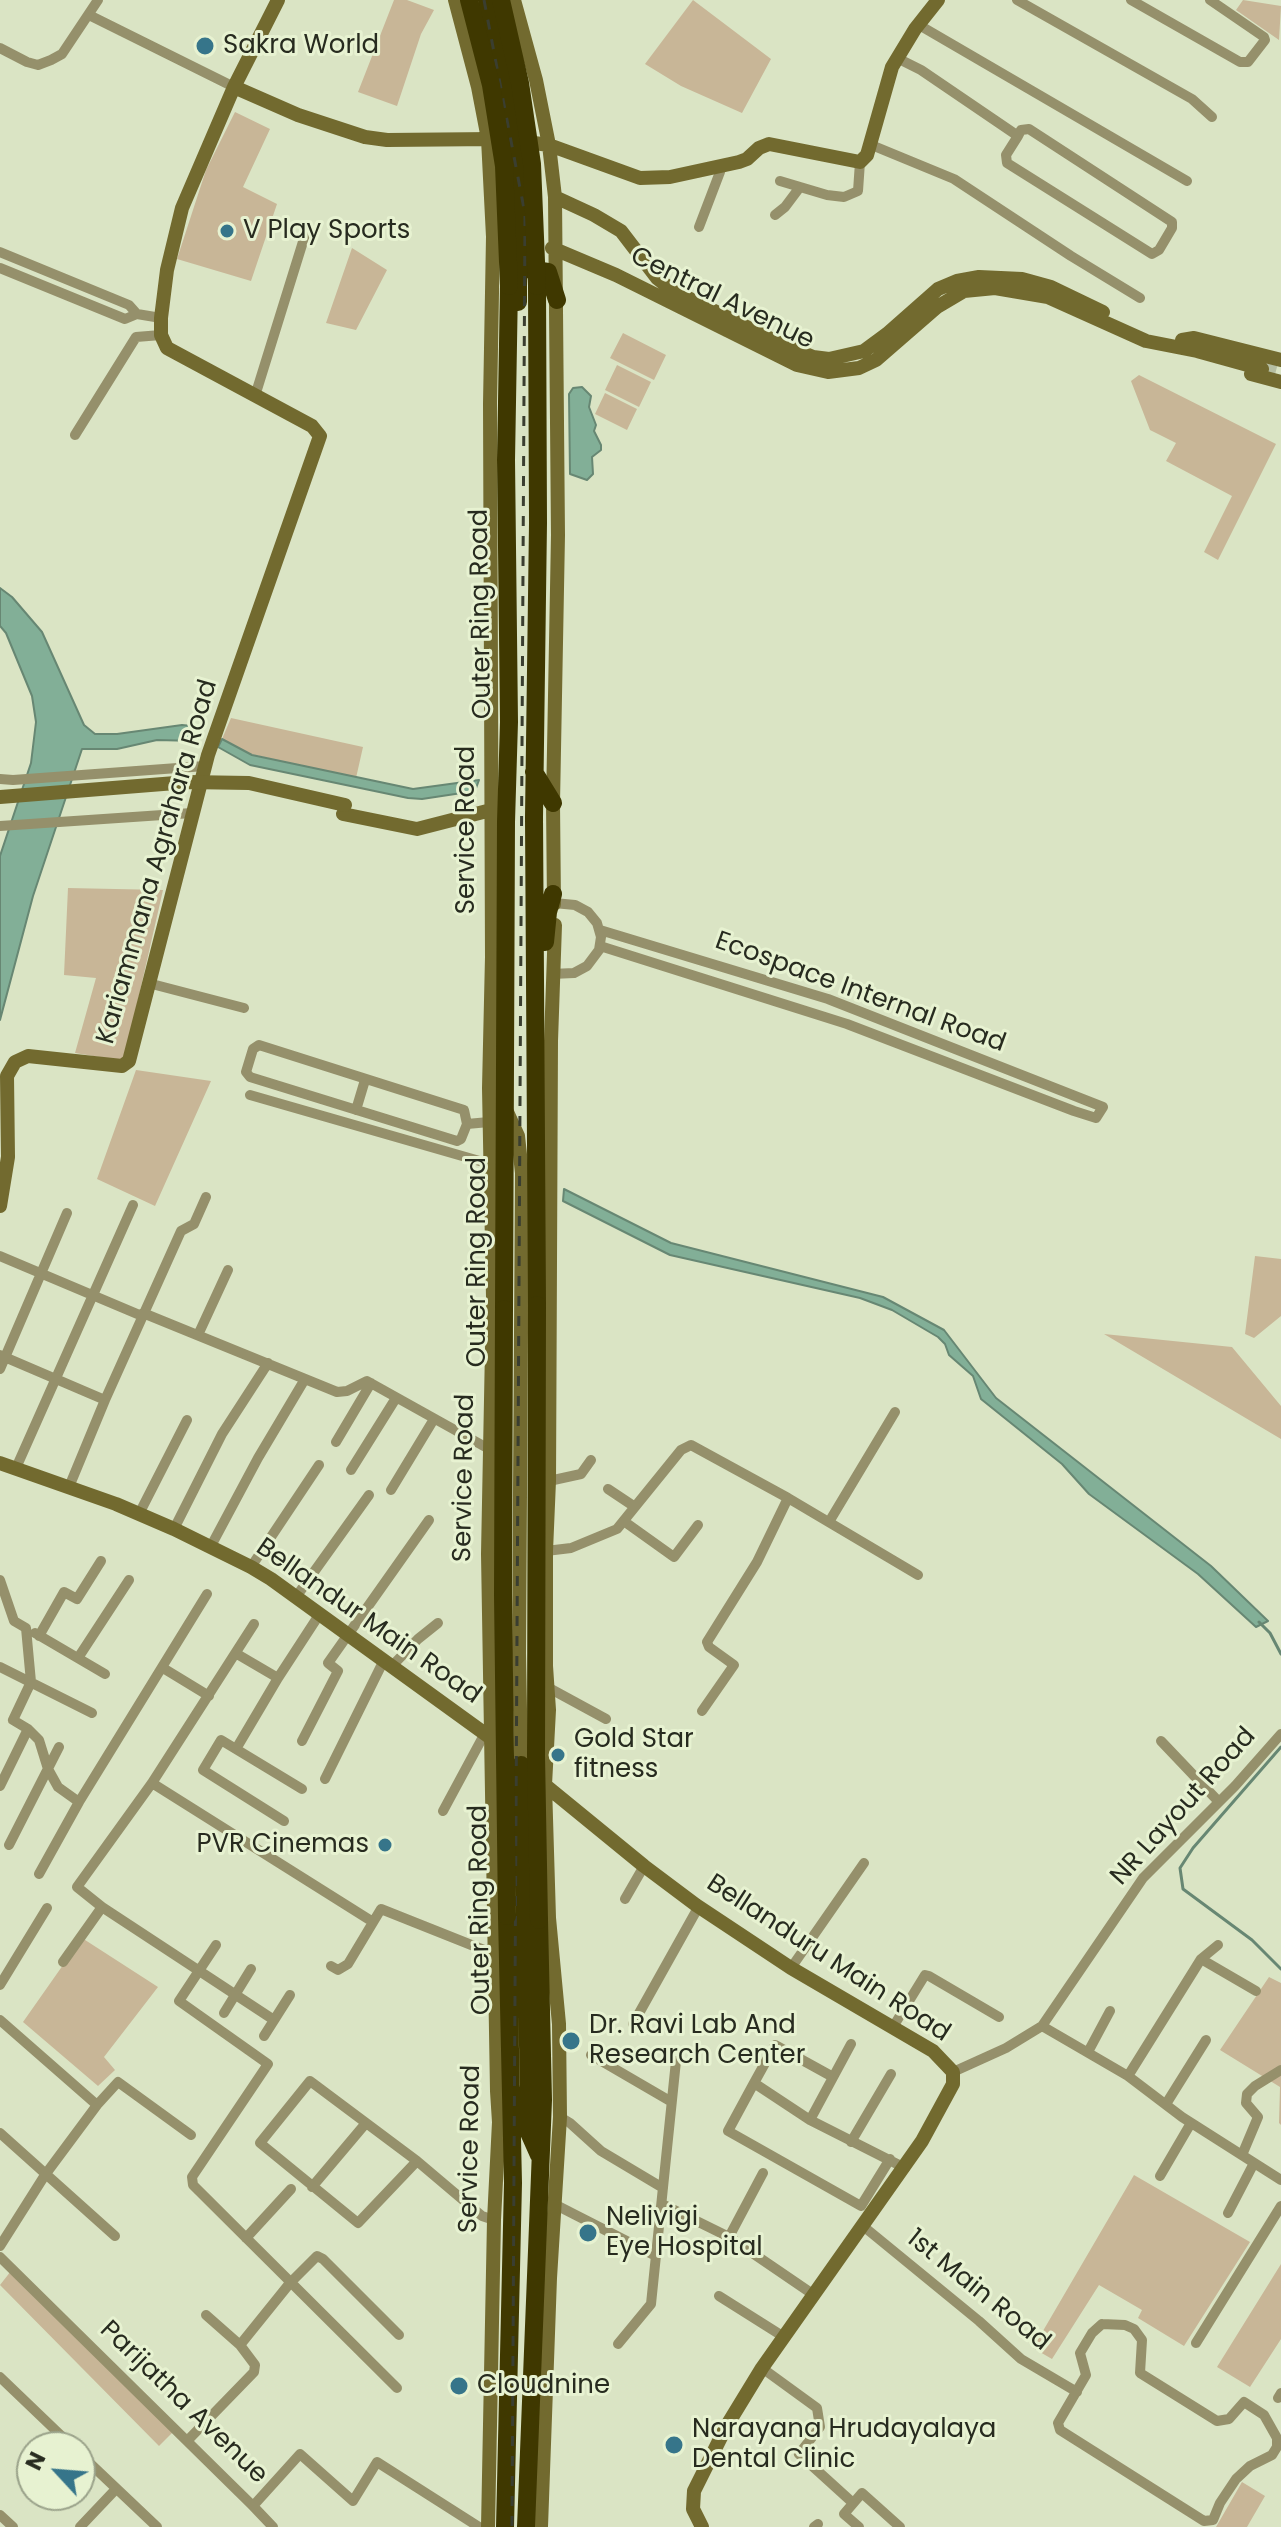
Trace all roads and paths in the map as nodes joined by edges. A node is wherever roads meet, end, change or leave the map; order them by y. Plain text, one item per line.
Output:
1 (98, 0) edge
2 (278, 0) edge
3 (455, 0) edge
4 (469, 0) edge
5 (487, 0) edge
6 (501, 0) edge
7 (514, 0) edge
8 (938, 0) edge
9 (1017, 0) edge
10 (1131, 0) edge
11 (1210, 0) edge
12 (89, 15) junction
13 (520, 24) junction
14 (919, 25) junction
15 (494, 32) junction
16 (466, 40) junction
17 (0, 48) edge
18 (897, 58) junction
19 (234, 87) junction
20 (1212, 117) dead end
21 (1018, 136) junction
22 (488, 139) junction
23 (515, 141) junction
24 (869, 144) junction
25 (549, 145) junction
26 (860, 162) junction
27 (720, 166) junction
28 (780, 181) dead end
29 (1187, 181) dead end
30 (800, 187) junction
31 (555, 197) junction
32 (775, 215) dead end
33 (699, 227) dead end
34 (306, 232) dead end
35 (493, 237) junction
36 (518, 237) junction
37 (557, 249) junction
38 (0, 252) edge
39 (519, 267) junction
40 (0, 268) edge
41 (502, 285) junction
42 (1140, 298) dead end
43 (557, 300) junction
44 (137, 314) junction
45 (161, 318) junction
46 (161, 335) junction
47 (1178, 343) junction
48 (1281, 360) edge
49 (1262, 366) tunnel mouth
50 (1281, 382) edge
51 (255, 396) junction
52 (75, 435) dead end
53 (509, 755) junction
54 (206, 760) junction
55 (534, 772) junction
56 (0, 779) edge
57 (0, 797) edge
58 (553, 803) junction
59 (0, 806) edge
60 (491, 806) junction
61 (344, 810) junction
62 (192, 813) junction
63 (0, 826) edge
64 (558, 900) junction
65 (498, 921) junction
66 (600, 930) junction
67 (600, 946) junction
68 (551, 974) junction
69 (148, 983) junction
70 (244, 1008) dead end
71 (853, 1008) junction
72 (847, 1024) junction
73 (543, 1042) junction
74 (960, 1049) junction
75 (954, 1065) junction
76 (4, 1075) edge
77 (365, 1080) junction
78 (1048, 1086) junction
79 (250, 1095) dead end
80 (4, 1097) edge
81 (1042, 1100) junction
82 (1080, 1100) junction
83 (505, 1108) junction
84 (356, 1110) junction
85 (1074, 1111) junction
86 (489, 1122) junction
87 (467, 1124) junction
88 (490, 1164) junction
89 (206, 1197) dead end
90 (133, 1205) dead end
91 (0, 1206) edge
92 (67, 1213) dead end
93 (0, 1256) edge
94 (228, 1270) dead end
95 (41, 1274) junction
96 (94, 1294) junction
97 (142, 1314) junction
98 (198, 1335) junction
99 (2, 1356) edge
100 (268, 1363) junction
101 (0, 1369) edge
102 (55, 1377) junction
103 (305, 1379) junction
104 (371, 1383) junction
105 (396, 1398) junction
106 (105, 1400) junction
107 (895, 1412) dead end
108 (434, 1419) junction
109 (187, 1420) dead end
110 (336, 1442) dead end
111 (489, 1449) junction
112 (591, 1460) dead end
113 (0, 1463) edge
114 (319, 1465) dead end
115 (16, 1468) junction
116 (351, 1470) dead end
117 (549, 1481) junction
118 (69, 1487) junction
119 (608, 1489) dead end
120 (391, 1490) dead end
121 (369, 1495) dead end
122 (788, 1498) junction
123 (635, 1507) junction
124 (139, 1514) junction
125 (429, 1520) dead end
126 (625, 1522) junction
127 (829, 1522) junction
128 (698, 1525) dead end
129 (174, 1529) junction
130 (211, 1546) junction
131 (546, 1551) junction
132 (101, 1561) dead end
133 (251, 1567) junction
134 (918, 1575) dead end
135 (0, 1580) edge
136 (129, 1580) dead end
137 (207, 1594) dead end
138 (296, 1597) junction
139 (2, 1599) edge
140 (319, 1615) junction
141 (438, 1623) dead end
142 (254, 1624) dead end
143 (26, 1628) junction
144 (347, 1634) junction
145 (39, 1636) junction
146 (237, 1654) junction
147 (489, 1654) junction
148 (78, 1658) junction
149 (387, 1664) junction
150 (0, 1667) edge
151 (163, 1668) junction
152 (105, 1674) dead end
153 (520, 1674) junction
154 (278, 1678) junction
155 (31, 1682) junction
156 (549, 1688) junction
157 (209, 1696) junction
158 (702, 1711) dead end
159 (92, 1713) dead end
160 (0, 1714) edge
161 (606, 1719) dead end
162 (13, 1720) junction
163 (28, 1729) junction
164 (1281, 1734) edge
165 (488, 1736) junction
166 (302, 1741) dead end
167 (1161, 1741) dead end
168 (59, 1747) dead end
169 (236, 1749) junction
170 (521, 1765) junction
171 (48, 1769) junction
172 (325, 1779) dead end
173 (152, 1783) junction
174 (545, 1785) junction
175 (0, 1786) edge
176 (302, 1789) dead end
177 (79, 1802) junction
178 (1219, 1802) junction
179 (443, 1811) dead end
180 (284, 1821) dead end
181 (9, 1845) dead end
182 (864, 1863) dead end
183 (644, 1866) junction
184 (39, 1874) dead end
185 (625, 1899) dead end
186 (699, 1906) junction
187 (102, 1907) junction
188 (47, 1908) dead end
189 (373, 1922) junction
190 (216, 1945) dead end
191 (1218, 1945) dead end
192 (494, 1954) junction
193 (1201, 1959) junction
194 (63, 1962) dead end
195 (331, 1966) dead end
196 (791, 1968) junction
197 (251, 1969) dead end
198 (197, 1971) junction
199 (0, 1985) edge
200 (1256, 1991) dead end
201 (235, 1995) junction
202 (290, 1995) dead end
203 (1110, 2011) dead end
204 (224, 2013) dead end
205 (999, 2017) dead end
206 (0, 2020) edge
207 (274, 2020) junction
208 (633, 2024) dead end
209 (1042, 2026) junction
210 (893, 2027) junction
211 (264, 2036) dead end
212 (1206, 2040) dead end
213 (851, 2044) dead end
214 (1088, 2052) junction
215 (591, 2055) dead end
216 (676, 2061) dead end
217 (1281, 2070) edge
218 (953, 2072) junction
219 (891, 2074) dead end
220 (1128, 2076) junction
221 (833, 2077) junction
222 (754, 2083) junction
223 (670, 2101) junction
224 (1166, 2104) junction
225 (97, 2105) junction
226 (560, 2117) junction
227 (810, 2120) junction
228 (366, 2123) junction
229 (1191, 2123) junction
230 (506, 2132) junction
231 (0, 2133) edge
232 (191, 2135) dead end
233 (851, 2142) junction
234 (1242, 2155) junction
235 (890, 2159) junction
236 (541, 2160) junction
237 (417, 2161) junction
238 (1254, 2163) junction
239 (905, 2168) junction
240 (763, 2173) dead end
241 (45, 2175) junction
242 (1160, 2176) dead end
243 (1281, 2180) edge
244 (312, 2187) junction
245 (663, 2188) junction
246 (291, 2189) dead end
247 (662, 2204) junction
248 (556, 2205) junction
249 (1281, 2206) edge
250 (1228, 2213) dead end
251 (494, 2220) junction
252 (863, 2226) junction
253 (115, 2236) dead end
254 (729, 2237) junction
255 (246, 2238) junction
256 (0, 2246) edge
257 (544, 2252) junction
258 (656, 2256) junction
259 (0, 2257) edge
260 (290, 2283) junction
261 (814, 2295) junction
262 (719, 2296) dead end
263 (206, 2315) dead end
264 (399, 2335) dead end
265 (784, 2337) junction
266 (1196, 2343) dead end
267 (618, 2344) dead end
268 (240, 2345) junction
269 (762, 2368) junction
270 (0, 2377) edge
271 (397, 2388) dead end
272 (1073, 2389) junction
273 (56, 2431) edge
274 (188, 2440) junction
275 (96, 2470) edge
276 (116, 2489) junction
277 (853, 2503) junction
278 (253, 2506) junction
279 (0, 2515) edge
280 (13, 2527) edge
281 (80, 2527) edge
282 (157, 2527) edge
283 (273, 2527) edge
284 (479, 2527) edge
285 (488, 2527) edge
286 (505, 2527) edge
287 (526, 2527) edge
288 (541, 2527) edge
289 (702, 2527) edge
290 (859, 2527) edge
291 (900, 2527) edge

1 - 12 street
2 - 19 street
3 - 16 street, Service Road
4 - 41 highway, Outer Ring Road, bridge
5 - 15 highway
6 - 55 highway, Outer Ring Road, bridge
7 - 13 street
8 - 14 street
9 - 20 street
10 - 11 street
12 - 17 street
12 - 19 street
13 - 15 street
13 - 25 street
14 - 18 street
14 - 29 street
15 - 16 street
15 - 23 highway
16 - 22 street, Service Road
18 - 21 street
18 - 24 street
19 - 22 street
19 - 45 street
21 - 21 street
22 - 23 street
22 - 35 street, Service Road
23 - 25 street
23 - 36 highway
24 - 26 street
24 - 42 street
25 - 27 street
25 - 31 street
26 - 27 street
26 - 30 street
27 - 33 street
28 - 30 street
30 - 32 street
31 - 37 street
31 - 47 street, Central Avenue
34 - 51 street
35 - 36 street, Central Avenue
35 - 41 street, Service Road
36 - 37 street, Central Avenue
36 - 39 highway
37 - 43 street
37 - 47 street, Central Avenue
38 - 44 street
39 - 43 highway
39 - 53 highway
40 - 44 street
41 - 53 highway, Outer Ring Road
41 - 60 street, Service Road
43 - 58 street
44 - 45 street
45 - 46 street
46 - 51 street, Kariammana Agrahara Road
46 - 52 street
47 - 48 street
47 - 49 street, Central Avenue
47 - 50 street
51 - 54 street, Kariammana Agrahara Road
53 - 65 highway, Outer Ring Road
54 - 56 street
54 - 62 street, Kariammana Agrahara Road
55 - 58 highway
55 - 68 highway, Outer Ring Road
57 - 61 street, bridge
58 - 64 street
59 - 61 street
60 - 61 street
60 - 65 street, Service Road
62 - 63 street
62 - 69 street, Kariammana Agrahara Road
64 - 66 street, Ecospace Internal Road
64 - 68 highway
65 - 83 highway, Outer Ring Road
65 - 86 street, Service Road
66 - 67 street
66 - 71 street, Ecospace Internal Road
67 - 68 street
67 - 72 street, Ecospace Internal Road
68 - 73 highway, Outer Ring Road
69 - 70 street
69 - 76 street, Kariammana Agrahara Road
71 - 72 street
71 - 74 street, Ecospace Internal Road
72 - 75 street, Ecospace Internal Road
73 - 117 street
73 - 236 highway, Outer Ring Road, bridge
74 - 75 street
74 - 78 street, Ecospace Internal Road
75 - 81 street, Ecospace Internal Road
76 - 80 street
77 - 84 street
77 - 84 street
77 - 87 street
78 - 81 street
78 - 82 street, Ecospace Internal Road
79 - 88 street
80 - 91 street
81 - 85 street, Ecospace Internal Road
82 - 85 street
82 - 85 street, Ecospace Internal Road
83 - 153 street
83 - 230 highway, Outer Ring Road, bridge
84 - 87 street
86 - 87 street
86 - 88 street, Service Road
88 - 111 street, Service Road
89 - 97 street
90 - 96 street
92 - 95 street
93 - 95 street
94 - 98 street
95 - 96 street
95 - 99 street
96 - 97 street
96 - 102 street
97 - 98 street
97 - 106 street
98 - 100 street
99 - 101 street
99 - 102 street
100 - 103 street
100 - 129 street
102 - 106 street
102 - 115 street
103 - 104 street
103 - 130 street
104 - 105 street
104 - 110 street
105 - 108 street
105 - 116 street
106 - 118 street
107 - 127 street
108 - 111 street
108 - 120 street
109 - 124 street
111 - 147 street, Service Road
112 - 117 street
113 - 115 street, Bellandur Main Road
114 - 133 street
115 - 118 street, Bellandur Main Road
117 - 131 street
118 - 124 street, Bellandur Main Road
119 - 123 street
121 - 138 street
122 - 123 street
122 - 127 street
122 - 158 street
123 - 126 street
124 - 129 street, Bellandur Main Road
125 - 144 street
126 - 128 street
126 - 131 street
127 - 134 street
129 - 130 street, Bellandur Main Road
130 - 133 street, Bellandur Main Road
131 - 156 street
132 - 145 street
133 - 138 street, Bellandur Main Road
135 - 139 street
136 - 148 street
137 - 151 street
138 - 140 street, Bellandur Main Road
139 - 143 street
140 - 144 street, Bellandur Main Road
140 - 154 street
141 - 149 street
142 - 146 street
143 - 145 street
143 - 155 street
144 - 149 street, Bellandur Main Road
144 - 166 street
145 - 148 street
146 - 154 street
146 - 157 street
147 - 153 street
147 - 165 street, Service Road
148 - 152 street
149 - 165 street, Bellandur Main Road
149 - 172 street
150 - 155 street
151 - 157 street
151 - 177 street
153 - 156 street
153 - 170 street
154 - 169 street
155 - 159 street
155 - 162 street
156 - 161 street
156 - 174 street
157 - 173 street
160 - 162 street
162 - 163 street
163 - 171 street
163 - 175 street
164 - 178 street, NR Layout Road
165 - 170 street, Bellandur Main Road
165 - 179 street
165 - 192 street, Service Road
167 - 178 street
168 - 171 street
169 - 176 street
169 - 180 street
170 - 174 street, Bellanduru Main Road
170 - 236 highway
171 - 177 street
171 - 181 street
173 - 187 street
173 - 189 street
174 - 183 street, Bellanduru Main Road
174 - 226 street
177 - 184 street
178 - 209 street, NR Layout Road
182 - 196 street
183 - 185 street
183 - 186 street, Bellanduru Main Road
186 - 196 street, Bellanduru Main Road
186 - 208 street
187 - 194 street
187 - 198 street
188 - 199 street
189 - 192 street
189 - 195 street
190 - 198 street
191 - 193 street
192 - 230 street, Service Road
193 - 200 street
193 - 220 street
196 - 210 street, Bellanduru Main Road
197 - 201 street
198 - 201 street
198 - 255 street
201 - 204 street
201 - 207 street
202 - 207 street
203 - 214 street
205 - 210 street
206 - 225 street
207 - 211 street
209 - 214 street
209 - 218 street, NR Layout Road
210 - 218 street, Bellanduru Main Road
212 - 224 street
213 - 221 street
214 - 220 street
215 - 223 street
216 - 223 street
217 - 234 street
218 - 239 street, Bellanduru Main Road
219 - 233 street
220 - 224 street
221 - 222 street
221 - 227 street
222 - 227 street
222 - 235 street
223 - 245 street
224 - 229 street
225 - 232 street
225 - 241 street
226 - 245 street
226 - 248 street
227 - 233 street
228 - 237 street
228 - 244 street
228 - 244 street
229 - 234 street
229 - 242 street
230 - 251 street, Service Road
230 - 286 highway, Outer Ring Road
231 - 241 street
233 - 235 street
234 - 238 street
235 - 239 street
236 - 257 highway, Outer Ring Road
237 - 244 street
237 - 251 street
238 - 243 street
238 - 250 street
239 - 252 street, Bellanduru Main Road
240 - 254 street
241 - 253 street
241 - 256 street
245 - 247 street
246 - 255 street
247 - 254 street
247 - 258 street
248 - 257 street
248 - 258 street
249 - 266 street
251 - 285 street, Service Road
252 - 261 street, Bellanduru Main Road
252 - 272 street, 1st Main Road
254 - 261 street
255 - 260 street
257 - 287 highway, Outer Ring Road
257 - 288 street
258 - 267 street
259 - 274 street, Parijatha Avenue
260 - 264 street
260 - 268 street
260 - 271 street
261 - 265 street, Bellanduru Main Road
262 - 265 street
263 - 268 street
265 - 269 street, Bellanduru Main Road
268 - 274 street
269 - 277 street
269 - 289 street, Bellanduru Main Road
270 - 273 street
272 - 272 street
274 - 278 street, Parijatha Avenue
275 - 276 street
276 - 281 street
276 - 282 street
277 - 290 street
277 - 291 street
278 - 283 street
278 - 284 street, Parijatha Avenue
279 - 280 street

